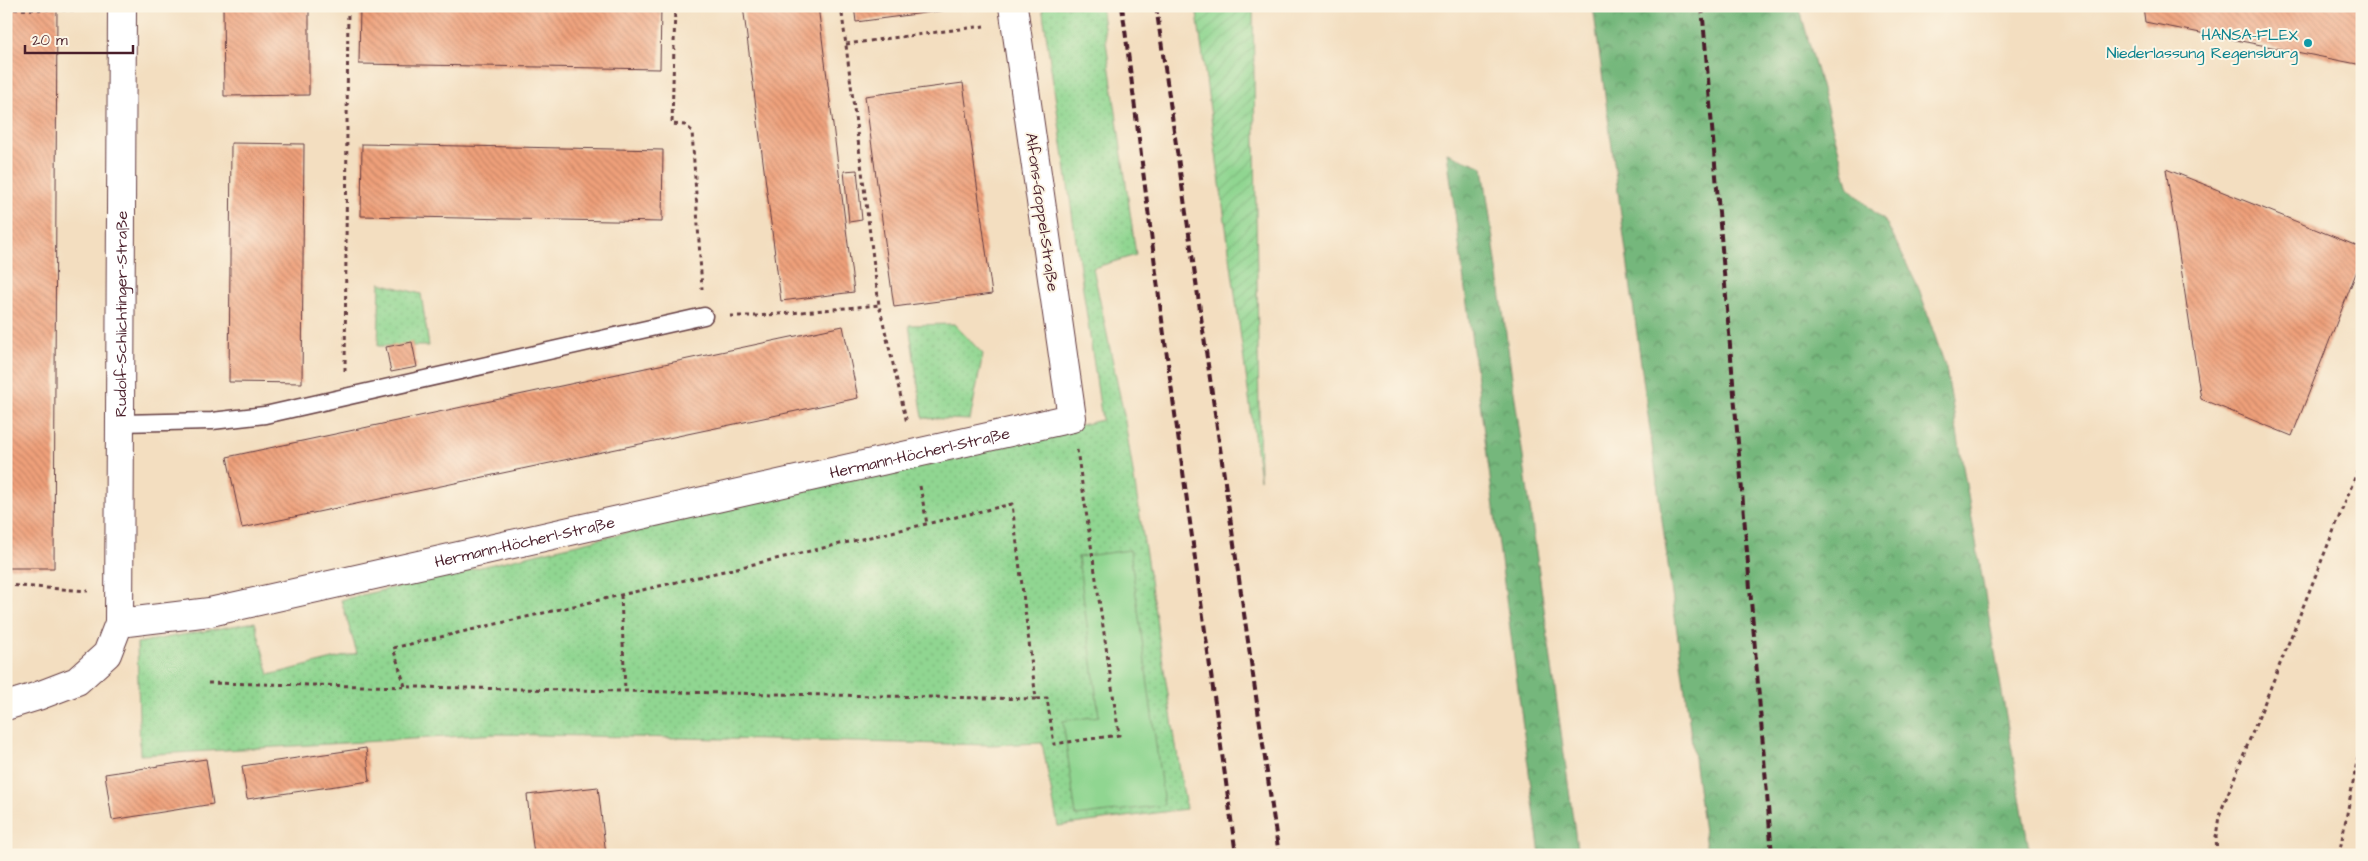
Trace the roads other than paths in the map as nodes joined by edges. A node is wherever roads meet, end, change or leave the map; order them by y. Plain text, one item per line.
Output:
1 (122, 6) edge
2 (1014, 14) edge
3 (704, 316) road end
4 (1072, 418) joint
5 (120, 423) junction
6 (119, 623) junction
7 (6, 706) edge

1 - 5 street, Rudolf-Schlichtinger-Straße
2 - 4 street, Alfons-Goppel-Straße
3 - 5 lane
4 - 6 street, Hermann-Höcherl-Straße
5 - 6 street, Rudolf-Schlichtinger-Straße
6 - 7 street

